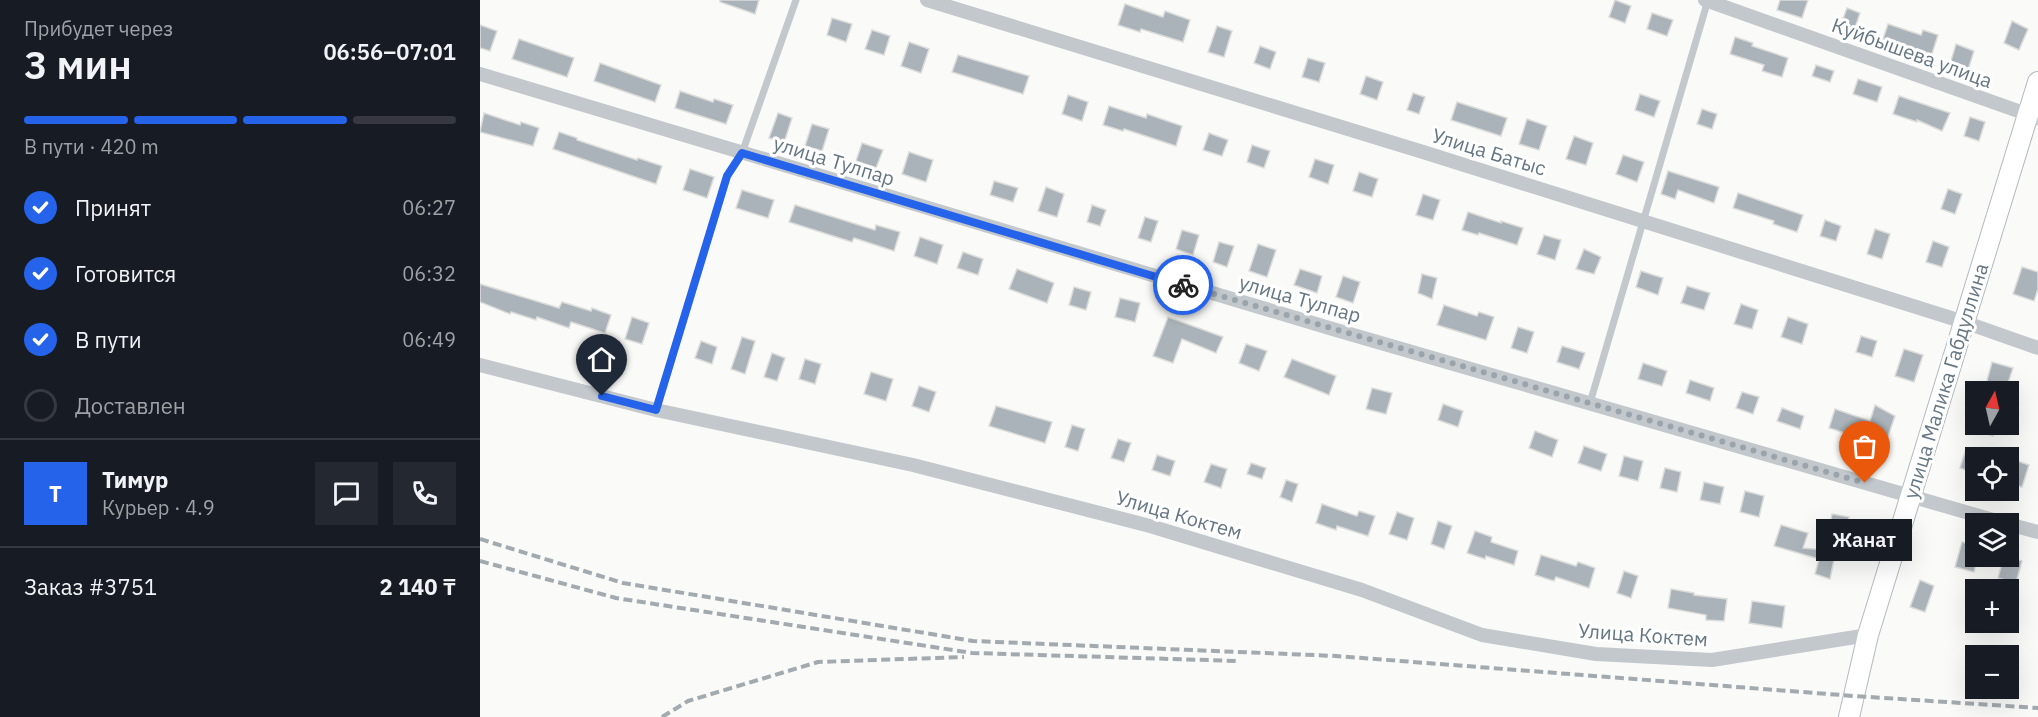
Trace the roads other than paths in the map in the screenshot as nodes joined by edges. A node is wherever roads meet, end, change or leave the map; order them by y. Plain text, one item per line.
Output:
1 (796, 0) edge
2 (927, 0) edge
3 (1707, 0) edge
4 (480, 74) edge
5 (2038, 82) edge
6 (2033, 116) edge
7 (742, 153) junction
8 (1645, 222) junction
9 (1964, 322) junction
10 (2038, 348) edge
11 (480, 365) edge
12 (1590, 403) junction
13 (656, 410) junction
14 (1911, 496) junction
15 (1970, 513) edge
16 (2019, 527) edge
17 (2038, 532) edge
18 (1868, 635) junction
19 (1849, 717) edge

1 - 7 lane
2 - 8 street, Улица Батыс
3 - 6 street, Куйбышева улица
3 - 8 lane
4 - 7 street, улица Тулпар
5 - 6 main road, улица Малика Габдуллина
6 - 9 main road, улица Малика Габдуллина
7 - 12 street, улица Тулпар
7 - 13 lane
8 - 9 street, Улица Батыс
8 - 12 lane
9 - 10 street, Улица Батыс
9 - 14 main road, улица Малика Габдуллина
11 - 13 street, Улица Коктем
12 - 14 street, улица Тулпар
13 - 18 street, Улица Коктем
14 - 15 street, улица Тулпар
14 - 18 main road, улица Малика Габдуллина
16 - 17 street, улица Тулпар
18 - 19 main road, улица Малика Габдуллина

